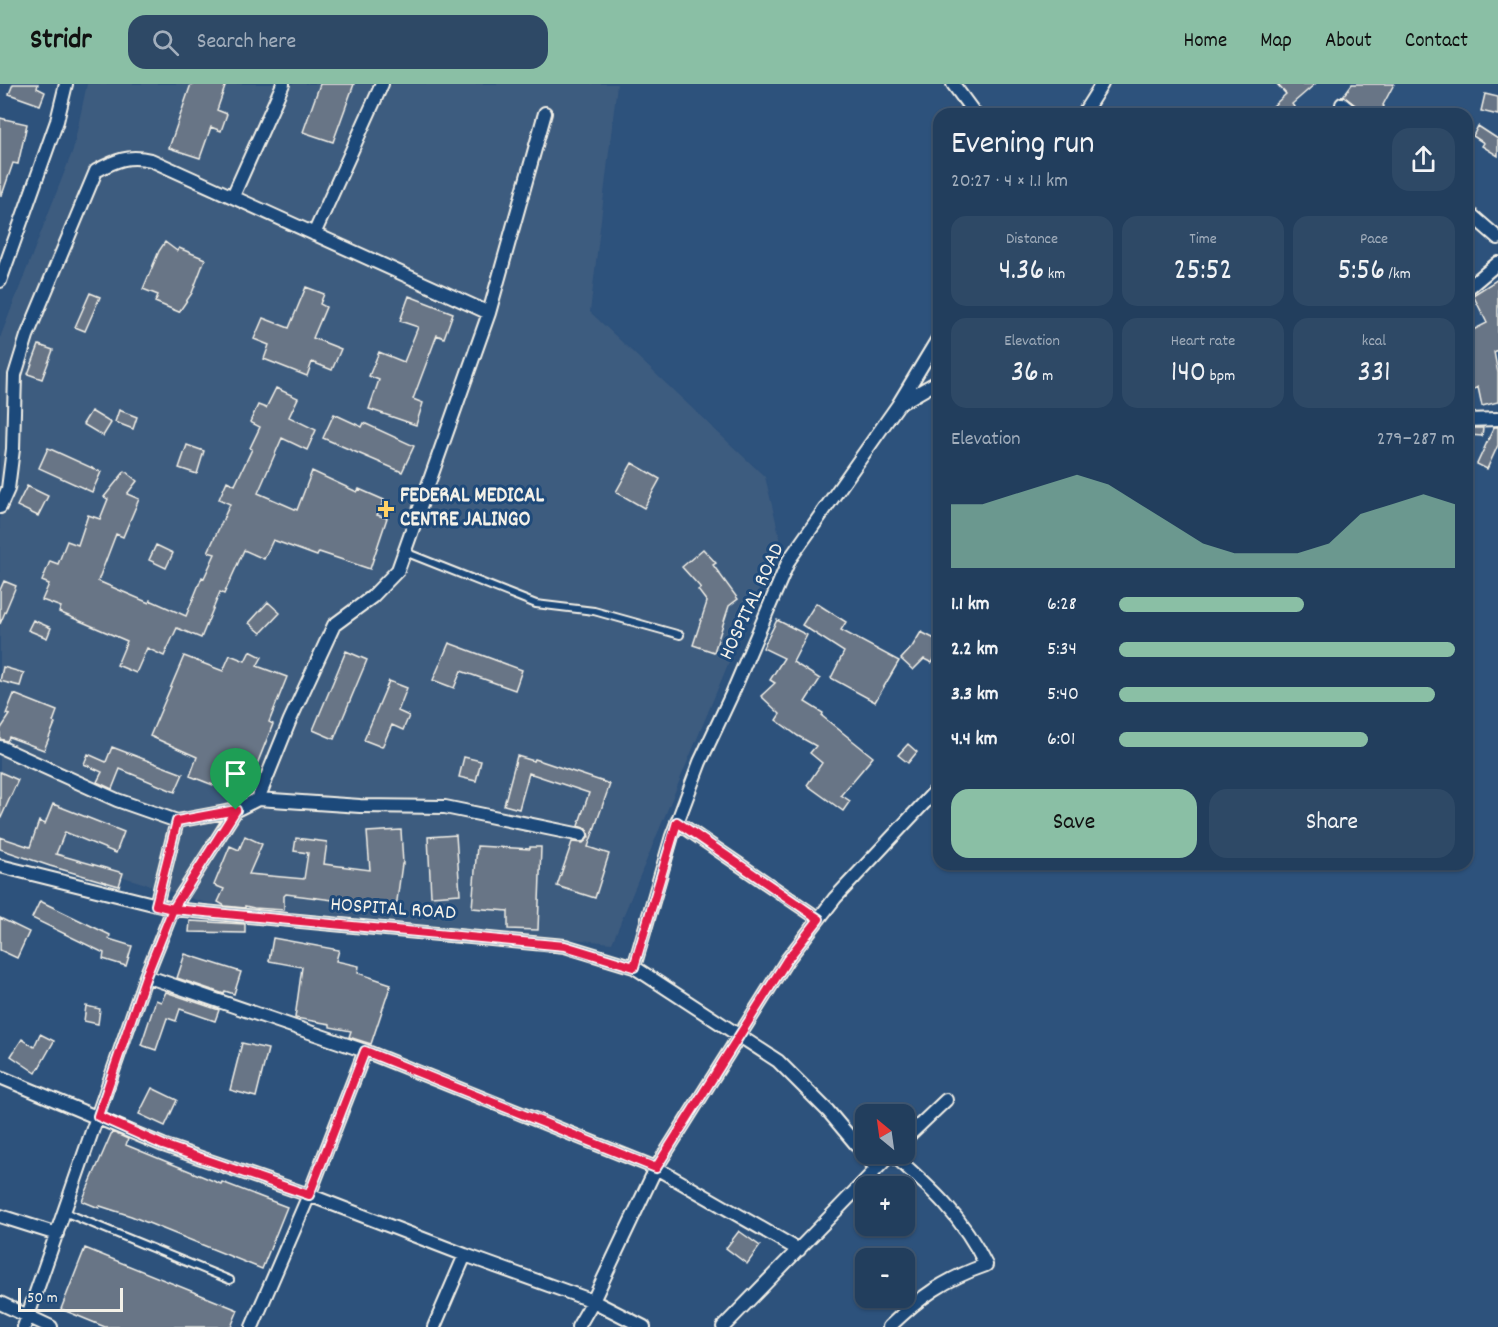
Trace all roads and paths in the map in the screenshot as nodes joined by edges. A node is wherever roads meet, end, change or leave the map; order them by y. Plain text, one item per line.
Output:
1 (66, 84) edge
2 (283, 84) edge
3 (382, 84) edge
4 (953, 84) edge
5 (1101, 85) edge
6 (1342, 104) dead end
7 (971, 108) edge
8 (1087, 108) edge
9 (1347, 108) edge
10 (545, 114) dead end
11 (233, 196) junction
12 (1473, 217) edge
13 (314, 234) junction
14 (1498, 238) edge
15 (1498, 263) edge
16 (0, 281) edge
17 (1473, 283) edge
18 (489, 313) junction
19 (933, 347) edge
20 (933, 385) edge
21 (898, 405) junction
22 (1498, 419) edge
23 (1473, 420) edge
24 (0, 507) edge
25 (404, 552) junction
26 (680, 635) dead end
27 (0, 747) edge
28 (933, 793) edge
29 (258, 799) junction
30 (236, 810) junction
31 (177, 821) junction
32 (677, 822) junction
33 (581, 835) dead end
34 (0, 866) edge
35 (156, 905) junction
36 (173, 909) junction
37 (819, 919) junction
38 (634, 967) junction
39 (146, 976) junction
40 (738, 1035) junction
41 (365, 1051) junction
42 (0, 1077) edge
43 (946, 1100) dead end
44 (98, 1116) junction
45 (915, 1130) edge
46 (880, 1164) edge
47 (902, 1164) edge
48 (656, 1168) junction
49 (876, 1168) junction
50 (309, 1195) junction
51 (64, 1212) junction
52 (0, 1216) edge
53 (57, 1234) junction
54 (799, 1250) junction
55 (465, 1255) junction
56 (230, 1281) dead end
57 (592, 1301) junction
58 (0, 1303) edge
59 (26, 1321) edge
60 (51, 1327) edge
61 (252, 1327) edge
62 (434, 1327) edge
63 (578, 1327) edge
64 (644, 1327) edge
65 (723, 1327) edge
66 (889, 1327) edge

1 - 16 street
2 - 11 street
3 - 13 street
4 - 7 street
5 - 8 street
6 - 9 street
10 - 18 street
11 - 13 street
11 - 24 street
12 - 14 street
13 - 18 street
15 - 17 street
18 - 25 street
19 - 21 street, HOSPITAL ROAD
20 - 21 street
21 - 32 street, HOSPITAL ROAD
22 - 23 street
25 - 26 lane
25 - 29 street
27 - 31 street
28 - 37 street
29 - 30 street
29 - 33 street
30 - 31 street
30 - 36 street
31 - 35 street
32 - 37 street
32 - 38 street, HOSPITAL ROAD
34 - 35 street, HOSPITAL ROAD
35 - 36 street, HOSPITAL ROAD
36 - 38 street, HOSPITAL ROAD
36 - 39 street
37 - 40 street
38 - 40 street
39 - 41 street
39 - 44 street
40 - 48 street
40 - 49 street
41 - 48 street
41 - 50 street
42 - 44 street
43 - 45 street
44 - 50 street
44 - 51 street
46 - 49 street
47 - 66 street
48 - 54 street
48 - 57 street
49 - 54 street
50 - 55 street
50 - 61 street
51 - 53 street
51 - 56 lane
52 - 53 street
53 - 59 street
54 - 65 street
55 - 57 street
55 - 62 street
57 - 63 street
57 - 64 street
58 - 59 street
59 - 60 street

